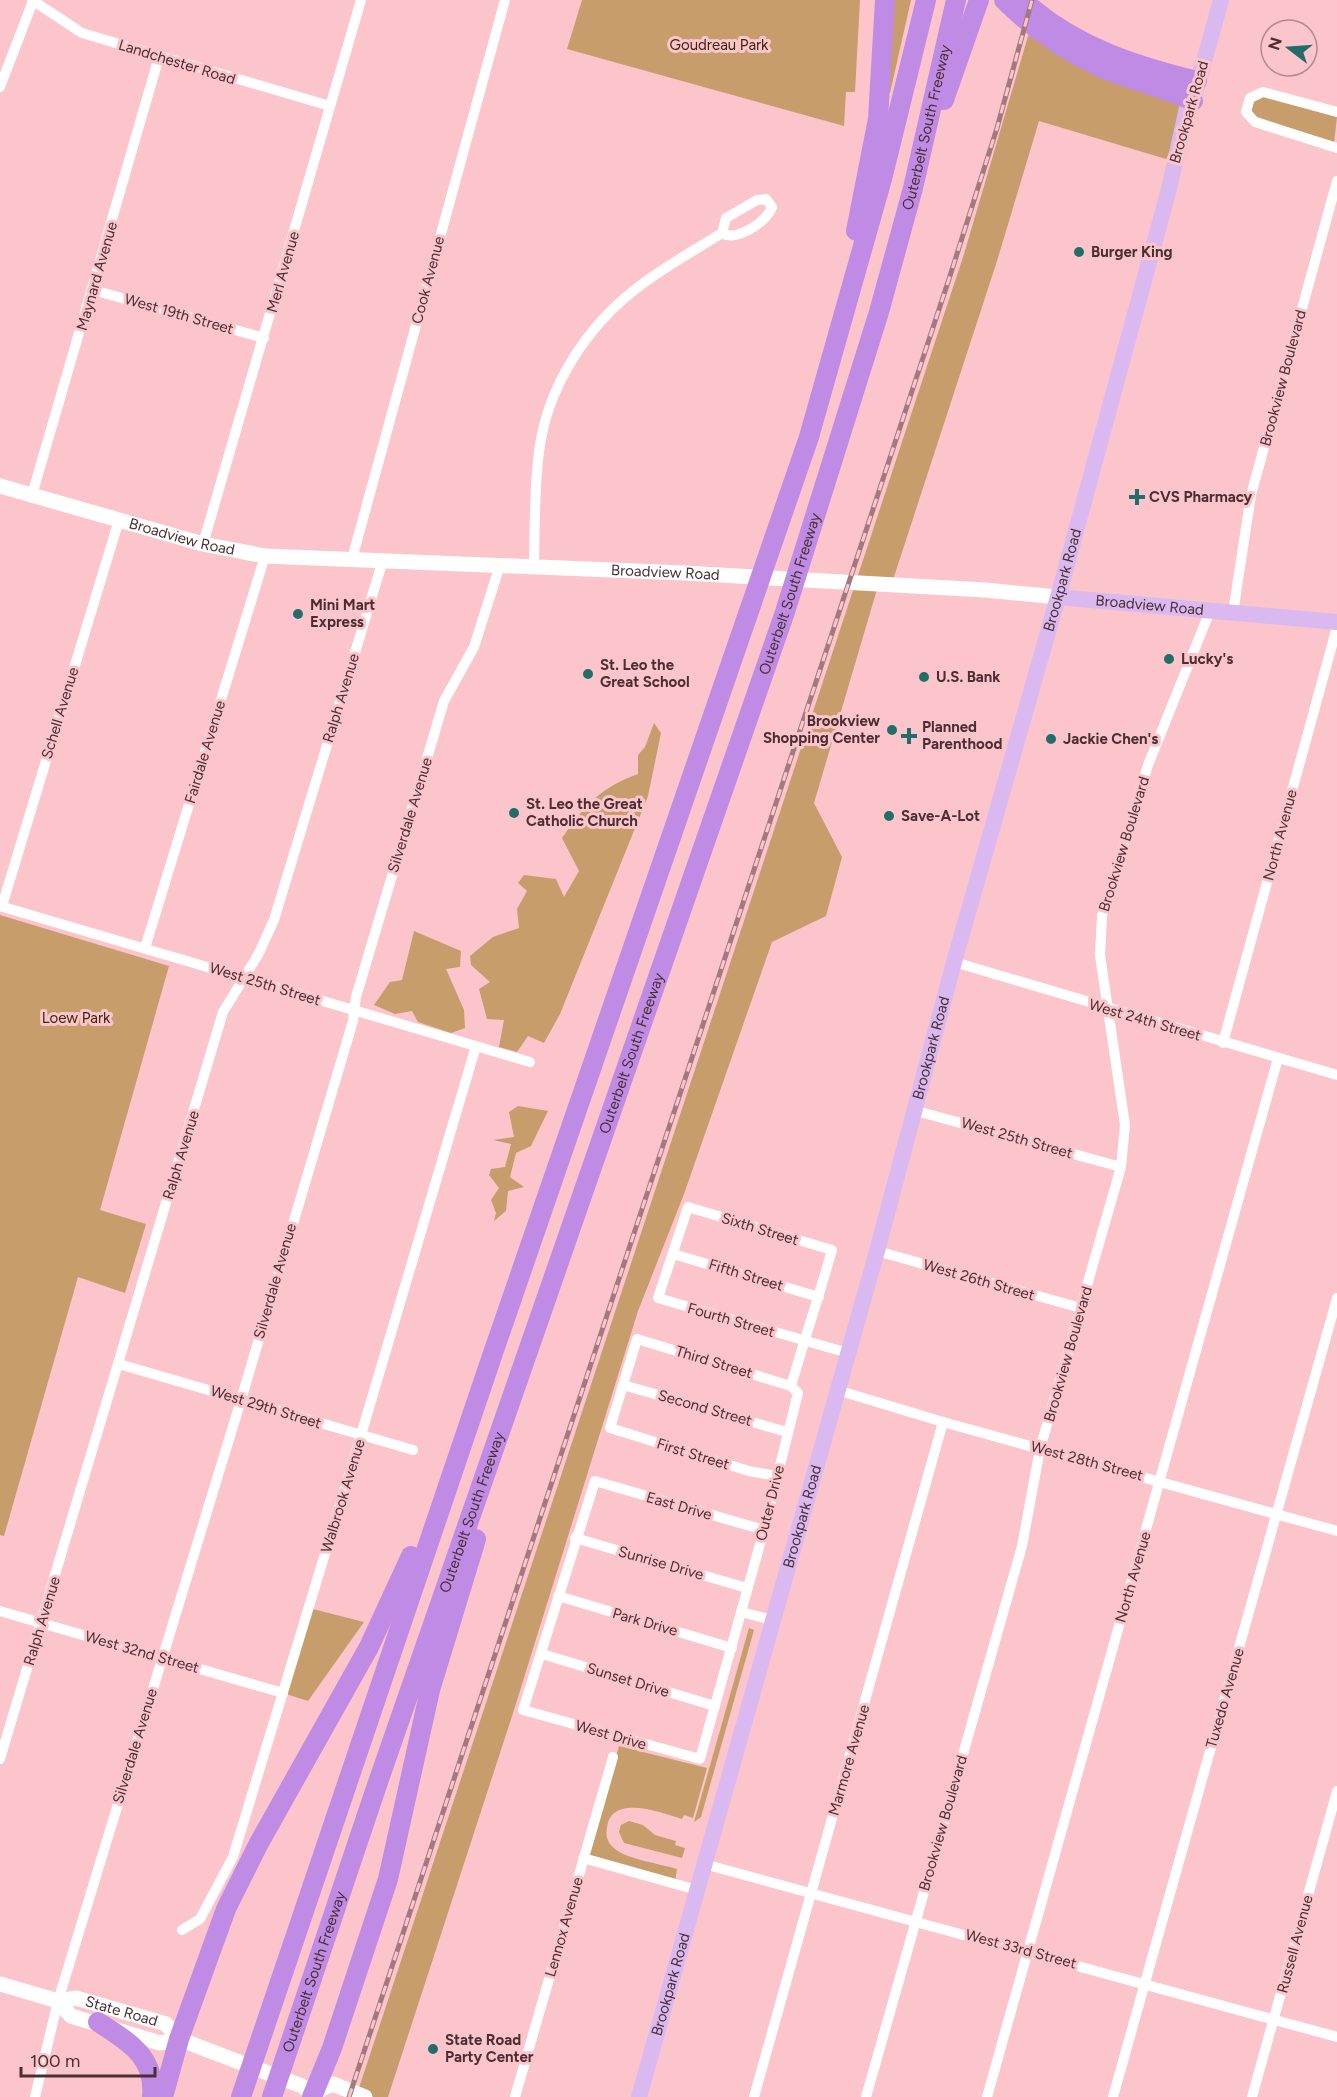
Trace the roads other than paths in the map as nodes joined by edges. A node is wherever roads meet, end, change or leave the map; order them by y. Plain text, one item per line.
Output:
1 (361, 0) edge
2 (505, 0) edge
3 (885, 0) edge
4 (926, 0) edge
5 (956, 0) edge
6 (979, 0) edge
7 (1004, 0) edge
8 (1022, 0) edge
9 (1221, 0) edge
10 (32, 1) edge
11 (1059, 36) junction
12 (159, 57) junction
13 (1197, 81) junction
14 (0, 87) edge
15 (1192, 102) junction
16 (330, 106) junction
17 (1337, 112) edge
18 (1337, 148) edge
19 (1337, 181) edge
20 (913, 188) junction
21 (722, 233) junction
22 (93, 290) junction
23 (264, 338) junction
24 (827, 377) junction
25 (0, 486) edge
26 (32, 495) junction
27 (119, 520) junction
28 (202, 544) junction
29 (265, 556) junction
30 (352, 559) junction
31 (383, 560) junction
32 (500, 565) junction
33 (534, 566) junction
34 (1058, 597) junction
35 (1210, 611) junction
36 (1233, 613) junction
37 (1337, 622) edge
38 (1337, 627) edge
39 (1, 906) edge
40 (145, 948) junction
41 (954, 962) junction
42 (243, 978) junction
43 (1107, 1009) junction
44 (353, 1010) junction
45 (1223, 1043) junction
46 (476, 1046) junction
47 (1278, 1058) junction
48 (530, 1062) dead end
49 (1337, 1075) edge
50 (914, 1110) junction
51 (1121, 1167) junction
52 (832, 1250) joint
53 (877, 1251) junction
54 (673, 1254) junction
55 (819, 1297) junction
56 (1337, 1298) edge
57 (1081, 1308) junction
58 (804, 1341) junction
59 (848, 1353) junction
60 (491, 1359) junction
61 (119, 1364) junction
62 (519, 1377) junction
63 (623, 1384) junction
64 (791, 1386) junction
65 (837, 1390) junction
66 (241, 1400) junction
67 (943, 1422) junction
68 (787, 1432) junction
69 (362, 1435) junction
70 (1040, 1449) junction
71 (413, 1450) dead end
72 (776, 1476) junction
73 (1160, 1481) junction
74 (1276, 1513) junction
75 (764, 1530) junction
76 (1337, 1531) edge
77 (575, 1538) junction
78 (747, 1588) junction
79 (558, 1596) junction
80 (0, 1611) edge
81 (741, 1612) junction
82 (772, 1620) junction
83 (42, 1622) junction
84 (732, 1648) junction
85 (542, 1654) junction
86 (162, 1658) junction
87 (283, 1693) junction
88 (715, 1706) junction
89 (612, 1757) dead end
90 (0, 1759) edge
91 (700, 1760) joint
92 (1337, 1791) edge
93 (584, 1858) junction
94 (704, 1864) junction
95 (697, 1890) junction
96 (811, 1895) junction
97 (916, 1921) junction
98 (182, 1930) dead end
99 (1028, 1951) junction
100 (1145, 1983) junction
101 (0, 1984) edge
102 (58, 2001) junction
103 (1274, 2020) junction
104 (98, 2022) junction
105 (1337, 2037) edge
106 (179, 2039) junction
107 (311, 2093) edge
108 (35, 2097) edge
109 (152, 2097) edge
110 (163, 2097) edge
111 (241, 2097) edge
112 (272, 2097) edge
113 (365, 2097) edge
114 (515, 2097) edge
115 (639, 2097) edge
116 (754, 2097) edge
117 (866, 2097) edge
118 (987, 2097) edge
119 (1113, 2097) edge
120 (1252, 2097) edge

1 - 16 street, Merl Avenue
2 - 30 street, Cook Avenue
3 - 24 highway
4 - 24 highway, Outerbelt South Freeway
5 - 20 highway, Outerbelt South Freeway
6 - 20 highway
7 - 11 highway
8 - 11 highway
9 - 13 main road, Brookpark Road
10 - 12 street, Landchester Road
10 - 14 street
11 - 13 highway
11 - 15 highway
12 - 16 street, Landchester Road
12 - 22 street, Maynard Avenue
13 - 15 main road, Brookpark Road
15 - 34 main road, Brookpark Road
16 - 23 street, Merl Avenue
17 - 18 street
19 - 36 street, Brookview Boulevard
20 - 62 highway, Outerbelt South Freeway
21 - 21 street
21 - 33 street
22 - 23 street, West 19th Street
22 - 26 street, Maynard Avenue
23 - 28 street, Merl Avenue
24 - 60 highway, Outerbelt South Freeway
25 - 26 main road, Broadview Road
26 - 27 main road, Broadview Road
27 - 28 main road, Broadview Road
27 - 39 street, Schell Avenue
28 - 29 main road, Broadview Road
29 - 30 main road, Broadview Road
29 - 40 street, Fairdale Avenue
30 - 31 main road, Broadview Road
31 - 32 main road, Broadview Road
31 - 42 street, Ralph Avenue
32 - 33 main road, Broadview Road
32 - 44 street, Silverdale Avenue
33 - 34 main road, Broadview Road
34 - 35 main road, Broadview Road
34 - 41 main road, Brookpark Road
35 - 36 main road, Broadview Road
35 - 43 street, Brookview Boulevard
36 - 37 main road, Broadview Road
38 - 45 street, North Avenue
39 - 40 street, West 25th Street
40 - 42 street, West 25th Street
41 - 43 street, West 24th Street
41 - 50 main road, Brookpark Road
42 - 44 street, West 25th Street
42 - 61 street, Ralph Avenue
43 - 45 street, West 24th Street
43 - 51 street, Brookview Boulevard
44 - 46 street, West 25th Street
44 - 66 street, Silverdale Avenue
45 - 47 street, West 24th Street
46 - 48 street, West 25th Street
46 - 69 street, Walbrook Avenue
47 - 49 street, West 24th Street
47 - 73 street, North Avenue
50 - 51 street, West 25th Street
50 - 53 main road, Brookpark Road
51 - 57 street, Brookview Boulevard
52 - 54 street, Sixth Street
52 - 55 street, Outer Drive
53 - 57 street, West 26th Street
53 - 59 main road, Brookpark Road
54 - 55 street, Fifth Street
54 - 58 street, Fourth Street
55 - 58 street, Outer Drive
56 - 74 street, Tuxedo Avenue
57 - 70 street, Brookview Boulevard
58 - 59 street, Fourth Street
58 - 64 street, Outer Drive
59 - 65 main road, Brookpark Road
60 - 106 highway
60 - 111 highway, Outerbelt South Freeway
61 - 66 street, West 29th Street
61 - 83 street, Ralph Avenue
62 - 107 highway
62 - 112 highway, Outerbelt South Freeway
63 - 64 street, Third Street
63 - 68 street, Second Street
63 - 72 street, First Street
64 - 68 street, Outer Drive
65 - 67 street, West 28th Street
65 - 82 main road, Brookpark Road
66 - 69 street, West 29th Street
66 - 86 street, Silverdale Avenue
67 - 70 street, West 28th Street
67 - 96 street, Marmore Avenue
68 - 72 street, Outer Drive
69 - 71 street, West 29th Street
69 - 87 street, Walbrook Avenue
70 - 73 street, West 28th Street
70 - 97 street, Brookview Boulevard
72 - 75 street, Outer Drive
73 - 74 street, West 28th Street
73 - 99 street, North Avenue
74 - 76 street, West 28th Street
74 - 100 street, Tuxedo Avenue
75 - 77 street, East Drive
75 - 78 street, Outer Drive
77 - 78 street, Sunrise Drive
77 - 79 street
78 - 81 street, Outer Drive
79 - 84 street, Park Drive
79 - 85 street
80 - 83 street, West 32nd Street
81 - 82 street
81 - 84 street, Outer Drive
82 - 94 main road, Brookpark Road
83 - 86 street, West 32nd Street
83 - 90 street, Ralph Avenue
84 - 88 street, Outer Drive
85 - 88 street, Sunset Drive
85 - 91 street, West Drive
86 - 87 street, West 32nd Street
86 - 102 street, Silverdale Avenue
87 - 98 street, Walbrook Avenue
88 - 91 street, Outer Drive
89 - 93 street, Lennox Avenue
92 - 103 street, Russell Avenue
93 - 95 street
93 - 114 street, Lennox Avenue
94 - 95 main road, Brookpark Road
94 - 96 street, West 33rd Street
95 - 115 main road, Brookpark Road
96 - 97 street, West 33rd Street
96 - 116 street, Marmore Avenue
97 - 99 street, West 33rd Street
97 - 117 street, Brookview Boulevard
99 - 100 street, West 33rd Street
99 - 118 street, North Avenue
100 - 103 street, West 33rd Street
100 - 119 street, Tuxedo Avenue
101 - 102 main road, State Road
102 - 104 main road, State Road
102 - 106 main road, State Road
102 - 108 street, Silverdale Avenue
103 - 105 street, West 33rd Street
103 - 120 street, Russell Avenue
104 - 106 main road, State Road
104 - 109 highway
106 - 107 main road, State Road
106 - 110 highway
107 - 113 main road

